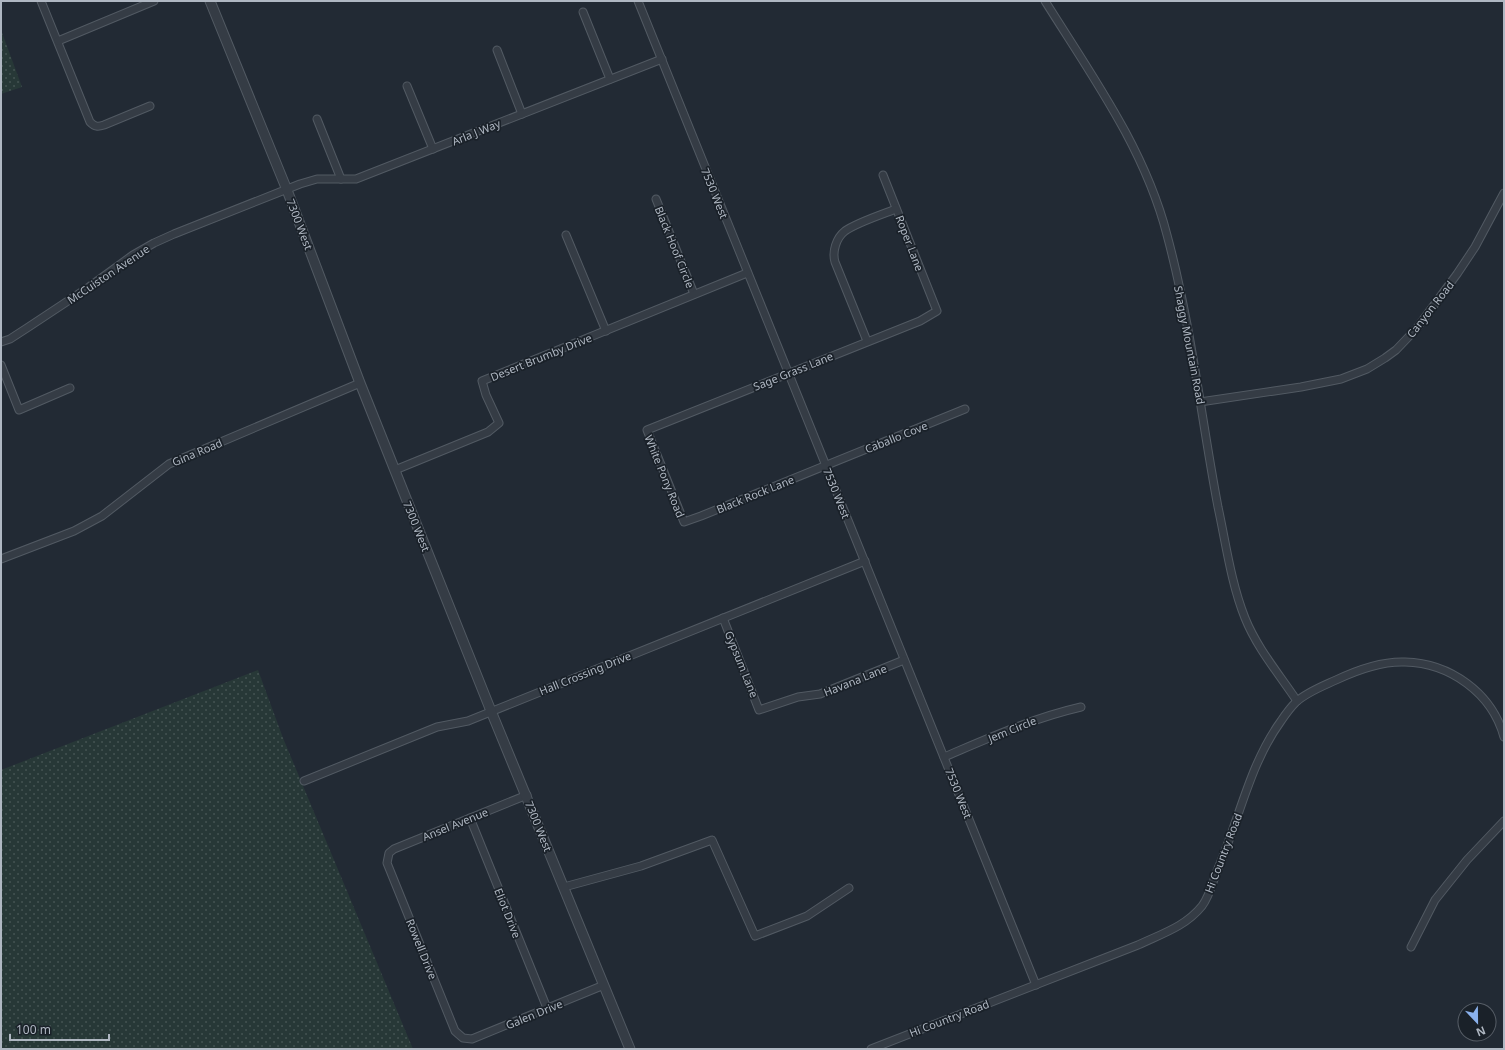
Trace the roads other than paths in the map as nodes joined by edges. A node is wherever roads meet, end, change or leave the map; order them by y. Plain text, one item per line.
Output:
1 (41, 1) edge
2 (154, 1) edge
3 (210, 1) edge
4 (1045, 1) edge
5 (640, 2) edge
6 (144, 3) edge
7 (582, 12) dead end
8 (58, 41) junction
9 (497, 50) dead end
10 (662, 60) junction
11 (610, 79) junction
12 (407, 86) dead end
13 (150, 106) dead end
14 (522, 114) junction
15 (318, 119) dead end
16 (433, 149) junction
17 (883, 175) dead end
18 (341, 179) junction
19 (287, 190) junction
20 (1504, 193) edge
21 (656, 199) dead end
22 (896, 209) junction
23 (566, 235) dead end
24 (747, 273) junction
25 (694, 294) junction
26 (938, 311) joint
27 (606, 330) junction
28 (867, 341) junction
29 (1, 342) edge
30 (1, 365) edge
31 (788, 373) junction
32 (360, 383) junction
33 (70, 388) dead end
34 (1200, 402) junction
35 (965, 409) dead end
36 (647, 430) joint
37 (826, 466) junction
38 (395, 470) junction
39 (684, 522) joint
40 (1, 559) edge
41 (865, 561) junction
42 (723, 618) junction
43 (904, 660) junction
44 (1297, 701) junction
45 (1081, 707) dead end
46 (759, 710) joint
47 (491, 711) junction
48 (1504, 737) edge
49 (944, 757) junction
50 (304, 781) dead end
51 (527, 795) junction
52 (470, 818) junction
53 (1504, 821) edge
54 (387, 856) joint
55 (564, 887) junction
56 (849, 888) dead end
57 (1411, 947) dead end
58 (604, 985) junction
59 (1036, 985) junction
60 (547, 1008) junction
61 (463, 1038) joint
62 (630, 1049) edge
63 (871, 1049) edge

1 - 8 street
2 - 6 street
3 - 19 street, 7300 West
4 - 34 street, Shaggy Mountain Road
5 - 10 street, 7530 West
6 - 8 street
7 - 11 street
8 - 13 street
9 - 14 street
10 - 11 street, Arla J Way
10 - 24 street, 7530 West
11 - 14 street, Arla J Way
12 - 16 street
14 - 16 street, Arla J Way
15 - 18 street
16 - 18 street, Arla J Way
17 - 22 street, Roper Lane
18 - 19 street, Arla J Way
19 - 29 street, McCuiston Avenue
19 - 32 street, 7300 West
20 - 34 street, Canyon Road
21 - 25 street, Black Hoof Circle
22 - 26 street, Roper Lane
22 - 28 street
23 - 27 street
24 - 25 street, Desert Brumby Drive
24 - 31 street, 7530 West
25 - 27 street, Desert Brumby Drive
26 - 28 street, Sage Grass Lane
27 - 38 street, Desert Brumby Drive
28 - 31 street, Sage Grass Lane
30 - 33 street
31 - 36 street, Sage Grass Lane
31 - 37 street, 7530 West
32 - 38 street, 7300 West
32 - 40 street, Gina Road
34 - 44 street, Shaggy Mountain Road
35 - 37 street, Caballo Cove
36 - 39 street, White Pony Road
37 - 39 street, Black Rock Lane
37 - 41 street, 7530 West
38 - 47 street, 7300 West
41 - 42 street, Hall Crossing Drive
41 - 43 street, 7530 West
42 - 46 street, Gypsum Lane
42 - 47 street, Hall Crossing Drive
43 - 46 street, Havana Lane
43 - 49 street, 7530 West
44 - 48 street, Hi Country Road
44 - 59 street, Hi Country Road
45 - 49 street, Jem Circle
47 - 50 street, Hall Crossing Drive
47 - 51 street, 7300 West
49 - 59 street, 7530 West
51 - 52 street, Ansel Avenue
51 - 55 street, 7300 West
52 - 54 street, Ansel Avenue
52 - 60 street, Eliot Drive
53 - 57 street
54 - 61 street, Rowell Drive
55 - 56 street
55 - 58 street, 7300 West
58 - 60 street, Galen Drive
58 - 62 street, 7300 West
59 - 63 street, Hi Country Road
60 - 61 street, Galen Drive

